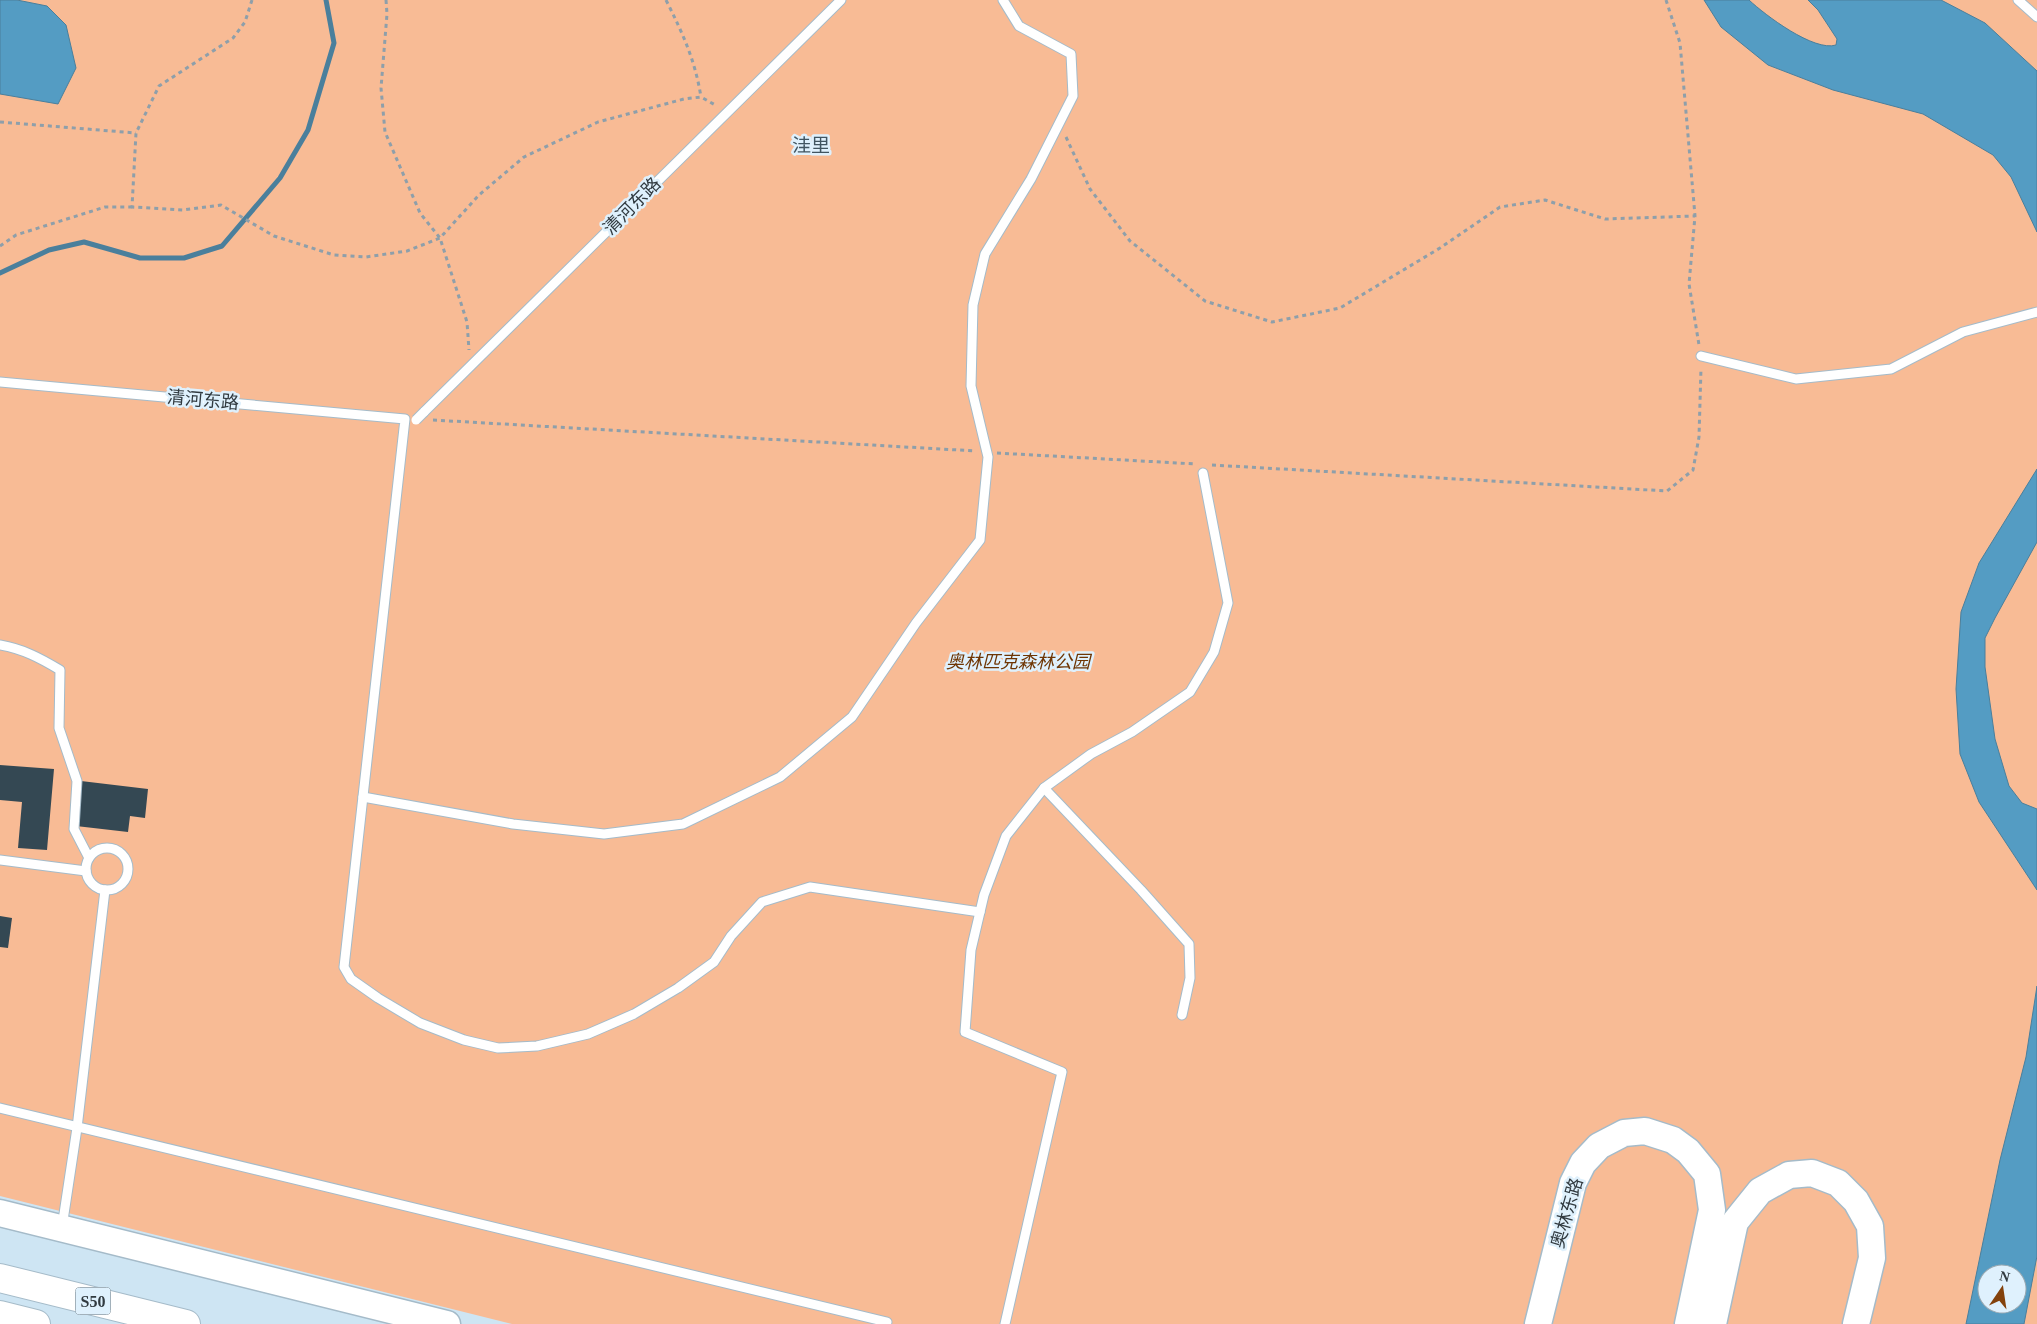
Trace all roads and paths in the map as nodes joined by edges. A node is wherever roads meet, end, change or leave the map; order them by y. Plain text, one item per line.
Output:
1 (252, 0) edge
2 (386, 0) edge
3 (666, 0) edge
4 (841, 0) edge
5 (1003, 0) edge
6 (1666, 0) edge
7 (2018, 0) edge
8 (2037, 17) edge
9 (700, 97) junction
10 (728, 112) junction
11 (0, 122) edge
12 (1059, 123) junction
13 (136, 133) junction
14 (132, 207) junction
15 (1695, 216) junction
16 (440, 238) junction
17 (0, 246) edge
18 (2037, 312) edge
19 (1702, 356) junction
20 (470, 366) junction
21 (0, 382) edge
22 (405, 419) junction
23 (416, 420) dead end
24 (987, 452) junction
25 (1203, 473) dead end
26 (0, 645) edge
27 (1044, 788) junction
28 (363, 797) junction
29 (89, 858) junction
30 (0, 860) edge
31 (86, 871) junction
32 (105, 890) junction
33 (980, 912) junction
34 (1182, 1014) dead end
35 (0, 1108) edge
36 (76, 1128) junction
37 (0, 1213) edge
38 (62, 1228) junction
39 (0, 1278) edge
40 (0, 1315) edge
41 (887, 1322) dead end
42 (36, 1324) edge
43 (186, 1324) edge
44 (447, 1324) edge
45 (1005, 1324) edge
46 (1538, 1324) edge
47 (1688, 1324) edge
48 (1713, 1324) edge
49 (1856, 1324) edge

1 - 13 path
2 - 16 path
3 - 9 path
4 - 10 lane, 清河东路
5 - 12 lane
6 - 15 path
7 - 8 lane
9 - 10 path
9 - 16 path
10 - 20 lane, 清河东路
11 - 13 path
12 - 15 path
12 - 24 lane
13 - 14 path
14 - 16 path
14 - 17 path
15 - 19 path
16 - 20 path
18 - 19 lane
19 - 24 path
20 - 23 lane, 清河东路, bridge
21 - 22 lane, 清河东路
22 - 24 path
22 - 28 lane
24 - 28 lane
25 - 27 lane
26 - 29 lane
27 - 33 lane
27 - 34 lane
28 - 33 lane
29 - 31 lane
29 - 32 lane
30 - 31 lane
31 - 32 lane
32 - 36 lane
33 - 45 lane
35 - 36 lane
36 - 38 lane
36 - 41 lane
37 - 38 main road
38 - 44 main road
39 - 43 highway, S50
40 - 42 highway
46 - 47 main road, 奥林东路
48 - 49 main road

